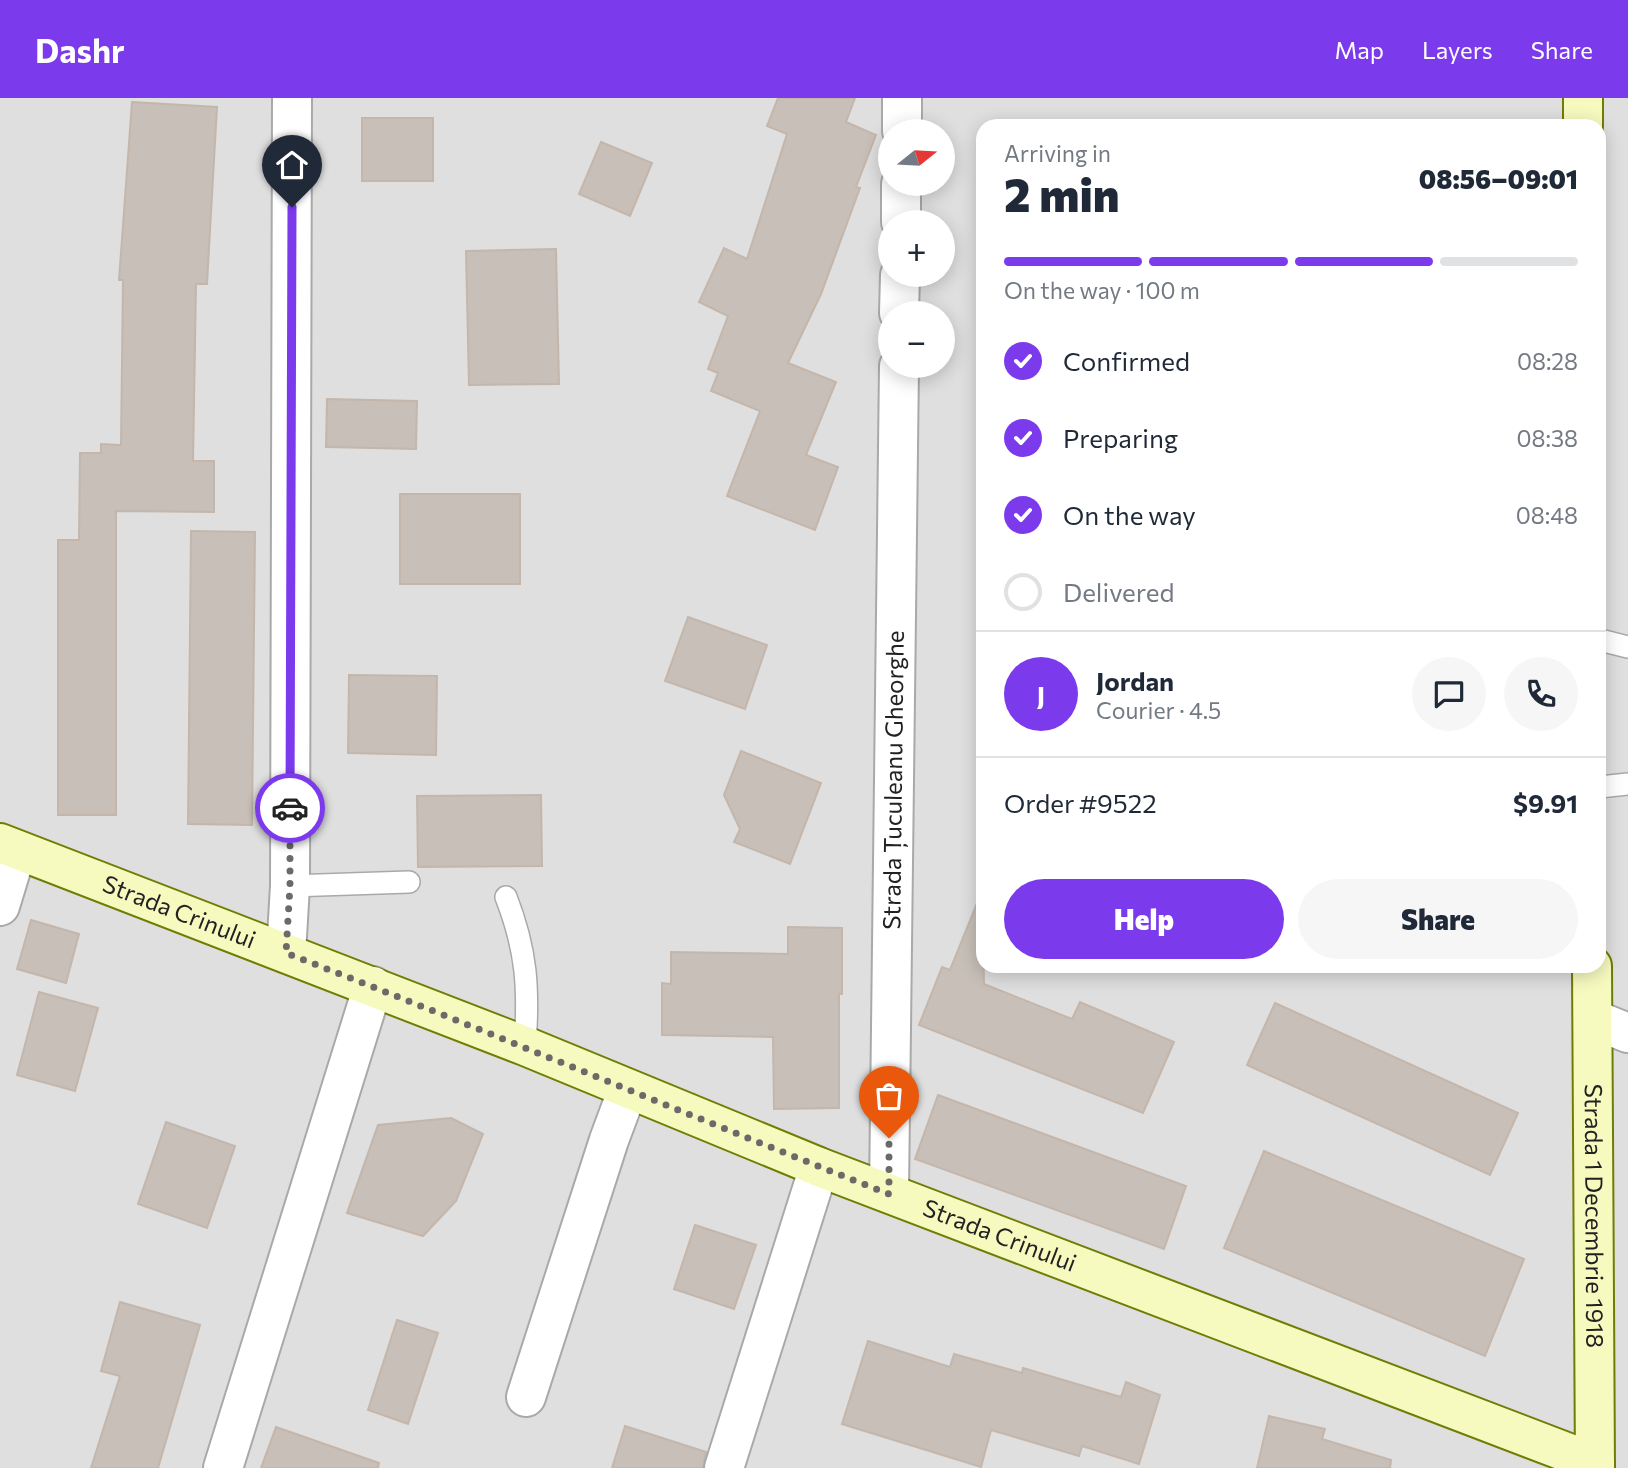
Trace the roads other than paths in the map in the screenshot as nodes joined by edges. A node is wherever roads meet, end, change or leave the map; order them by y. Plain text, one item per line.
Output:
1 (292, 98) edge
2 (902, 98) edge
3 (1583, 98) edge
4 (902, 119) edge
5 (1583, 119) edge
6 (899, 378) edge
7 (1606, 642) edge
8 (1628, 647) edge
9 (1628, 784) edge
10 (1606, 786) edge
11 (8, 847) edge
12 (409, 882) dead end
13 (290, 886) junction
14 (506, 897) dead end
15 (0, 906) edge
16 (286, 953) junction
17 (1592, 973) edge
18 (373, 986) junction
19 (1593, 1019) junction
20 (1628, 1033) edge
21 (525, 1046) junction
22 (628, 1089) junction
23 (819, 1167) junction
24 (889, 1194) junction
25 (526, 1397) dead end
26 (1595, 1466) edge
27 (223, 1468) edge
28 (724, 1468) edge

1 - 13 street
2 - 4 street
3 - 5 street
6 - 24 street, Strada Țuculeanu Gheorghe
7 - 8 lane
9 - 10 lane
11 - 15 street, Strada Crinului
11 - 16 street, Strada Crinului
12 - 13 lane
13 - 16 street
14 - 21 lane
16 - 18 street, Strada Crinului
17 - 19 street, Strada 1 Decembrie 1918
18 - 21 street, Strada Crinului
18 - 27 street
19 - 20 street
19 - 26 street, Strada 1 Decembrie 1918
21 - 22 street, Strada Crinului
22 - 23 street, Strada Crinului
22 - 25 street
23 - 24 street, Strada Crinului
23 - 28 street
24 - 26 street, Strada Crinului

